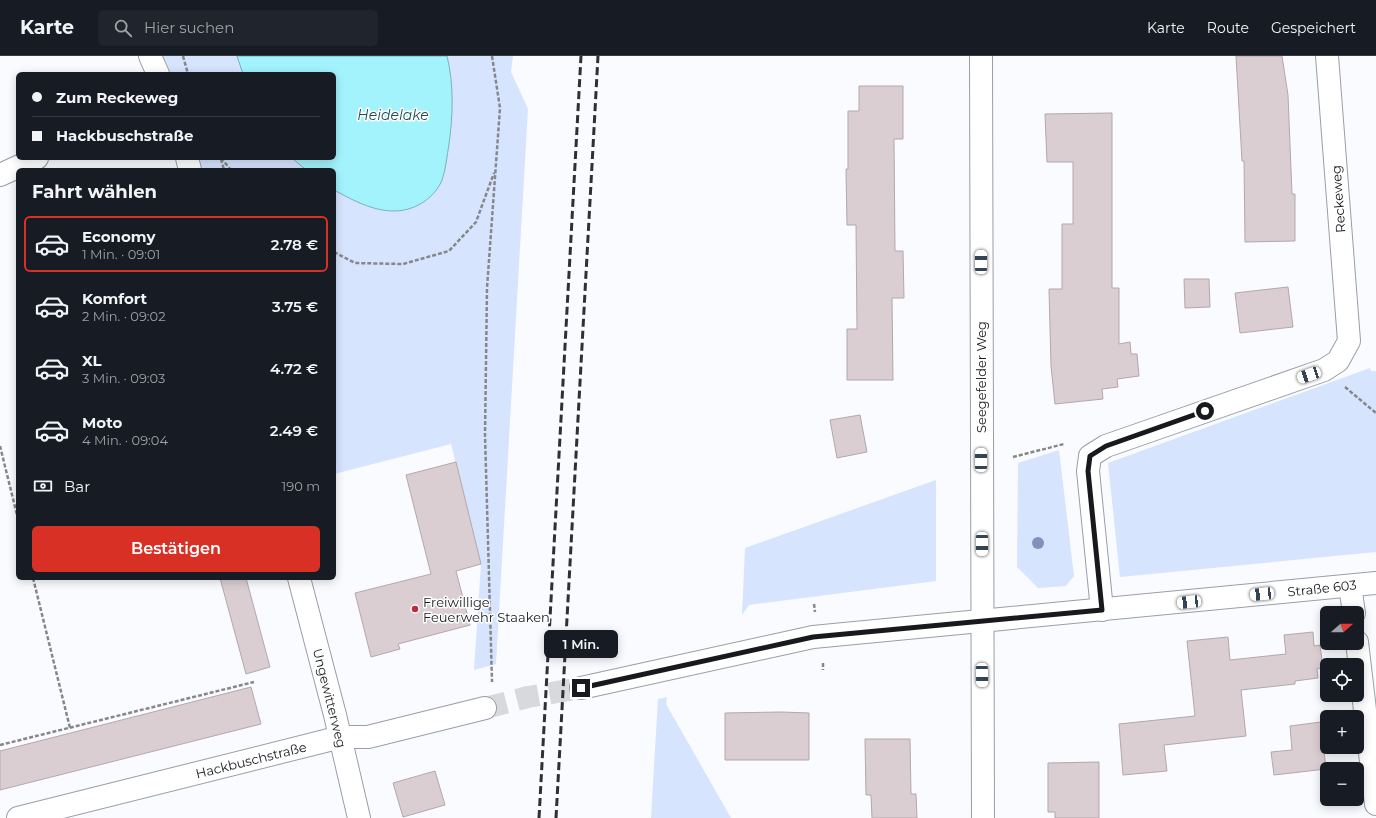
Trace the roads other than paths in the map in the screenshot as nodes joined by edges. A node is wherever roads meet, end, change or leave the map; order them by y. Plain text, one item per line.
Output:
1 (150, 56) edge
2 (981, 56) edge
3 (1327, 56) edge
4 (157, 72) edge
5 (33, 160) edge
6 (0, 175) edge
7 (300, 580) edge
8 (1376, 583) edge
9 (1350, 586) junction
10 (1353, 606) edge
11 (1102, 610) junction
12 (982, 621) junction
13 (1358, 650) edge
14 (581, 688) tunnel mouth
15 (485, 708) tunnel mouth
16 (341, 737) junction
17 (1376, 804) edge
18 (18, 818) edge
19 (359, 818) edge
20 (983, 818) edge

1 - 4 street
2 - 12 street, Seegefelder Weg
3 - 11 street, Reckeweg
5 - 6 street
7 - 16 street, Ungewitterweg
8 - 9 street, Straße 603
9 - 10 street
9 - 11 street, Straße 603
11 - 12 street, Straße 603
12 - 14 street
12 - 20 street, Seegefelder Weg
13 - 17 street
15 - 16 street, Hackbuschstraße
16 - 18 street, Hackbuschstraße
16 - 19 street, Ungewitterweg

